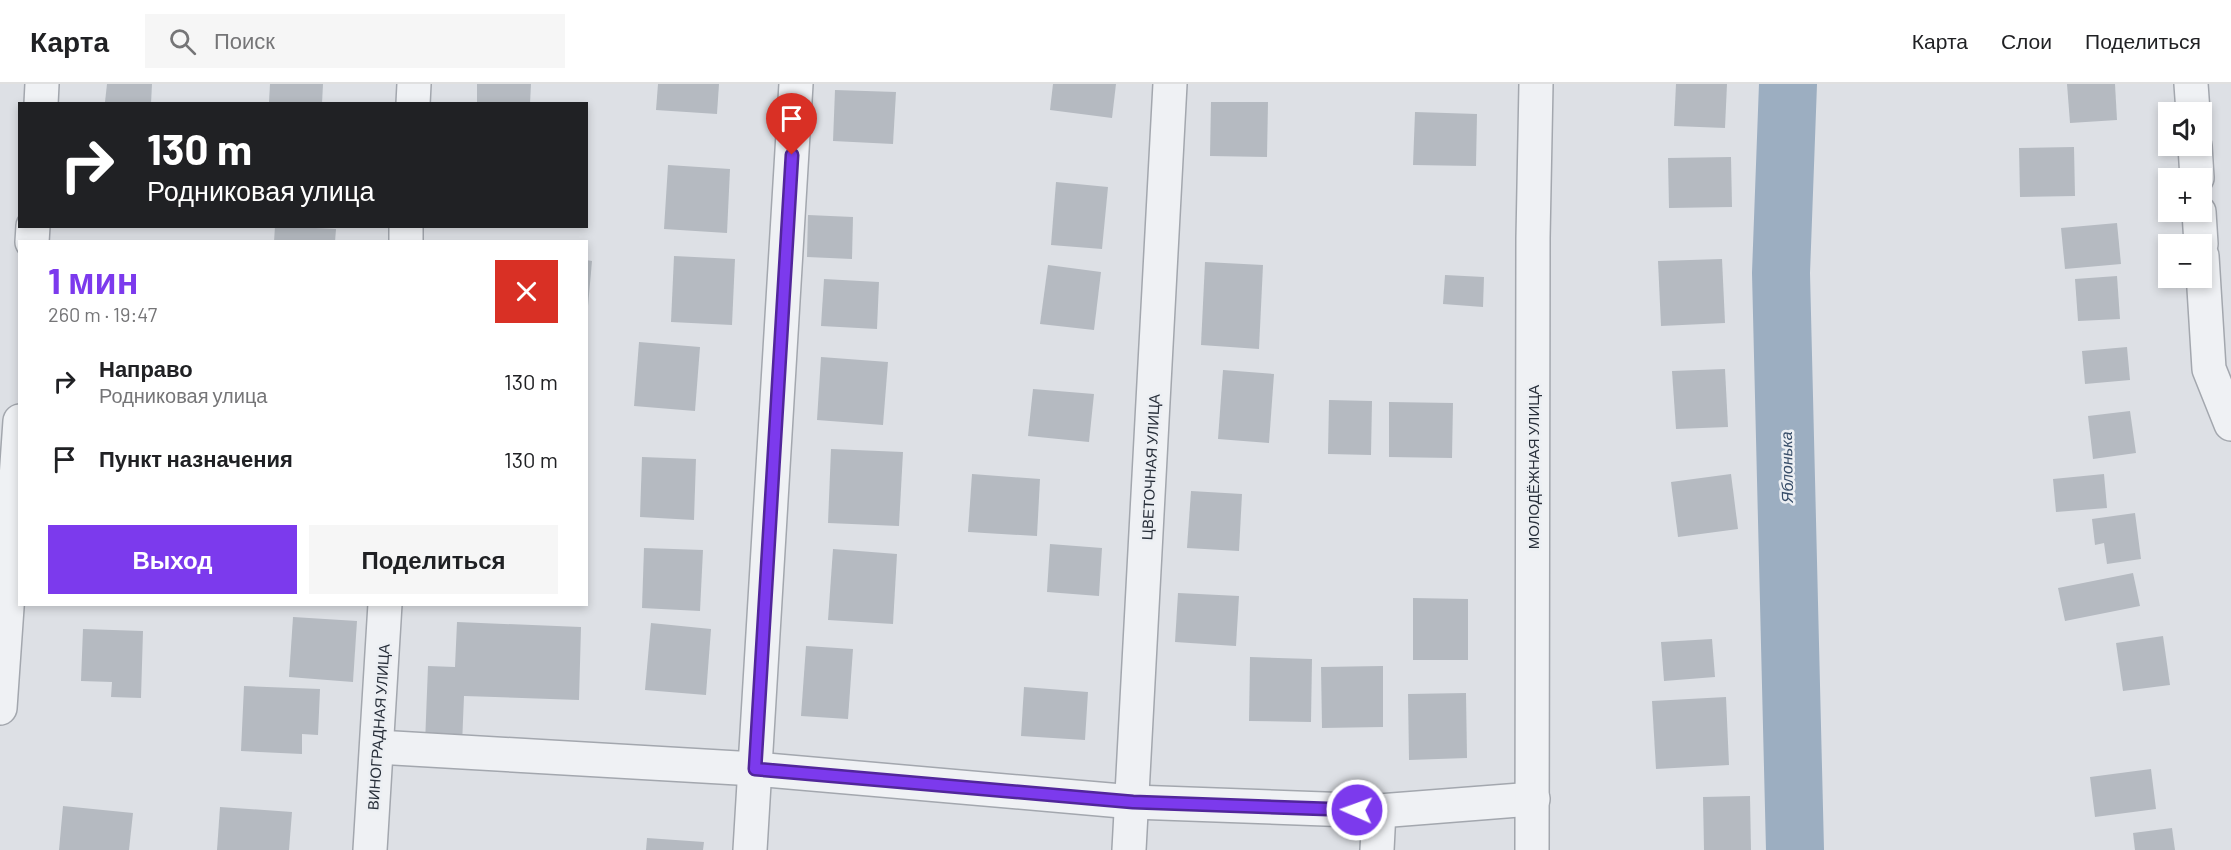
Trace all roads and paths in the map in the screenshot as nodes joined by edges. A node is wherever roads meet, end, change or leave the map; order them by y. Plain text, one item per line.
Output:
1 (42, 84) edge
2 (414, 84) edge
3 (796, 84) edge
4 (1170, 84) edge
5 (1536, 84) edge
6 (2191, 84) edge
7 (41, 102) edge
8 (413, 102) edge
9 (2192, 102) edge
10 (2204, 288) edge
11 (2231, 424) edge
12 (18, 450) edge
13 (385, 606) edge
14 (0, 708) edge
15 (377, 747) junction
16 (755, 769) junction
17 (1533, 799) junction
18 (1133, 802) junction
19 (1379, 811) junction
20 (370, 850) edge
21 (750, 850) edge
22 (1129, 850) edge
23 (1377, 850) edge
24 (1532, 850) edge

1 - 7 street
2 - 8 street
3 - 16 street
4 - 18 street, ЦВЕТОЧНАЯ УЛИЦА
5 - 17 street, МОЛОДЁЖНАЯ УЛИЦА
6 - 9 street
10 - 11 street
12 - 14 street
13 - 15 street, ВИНОГРАДНАЯ УЛИЦА
15 - 16 street
15 - 20 street, ВИНОГРАДНАЯ УЛИЦА
16 - 18 street
16 - 21 street
17 - 19 street
17 - 24 street, МОЛОДЁЖНАЯ УЛИЦА
18 - 19 street
18 - 22 street, ЦВЕТОЧНАЯ УЛИЦА
19 - 23 street

